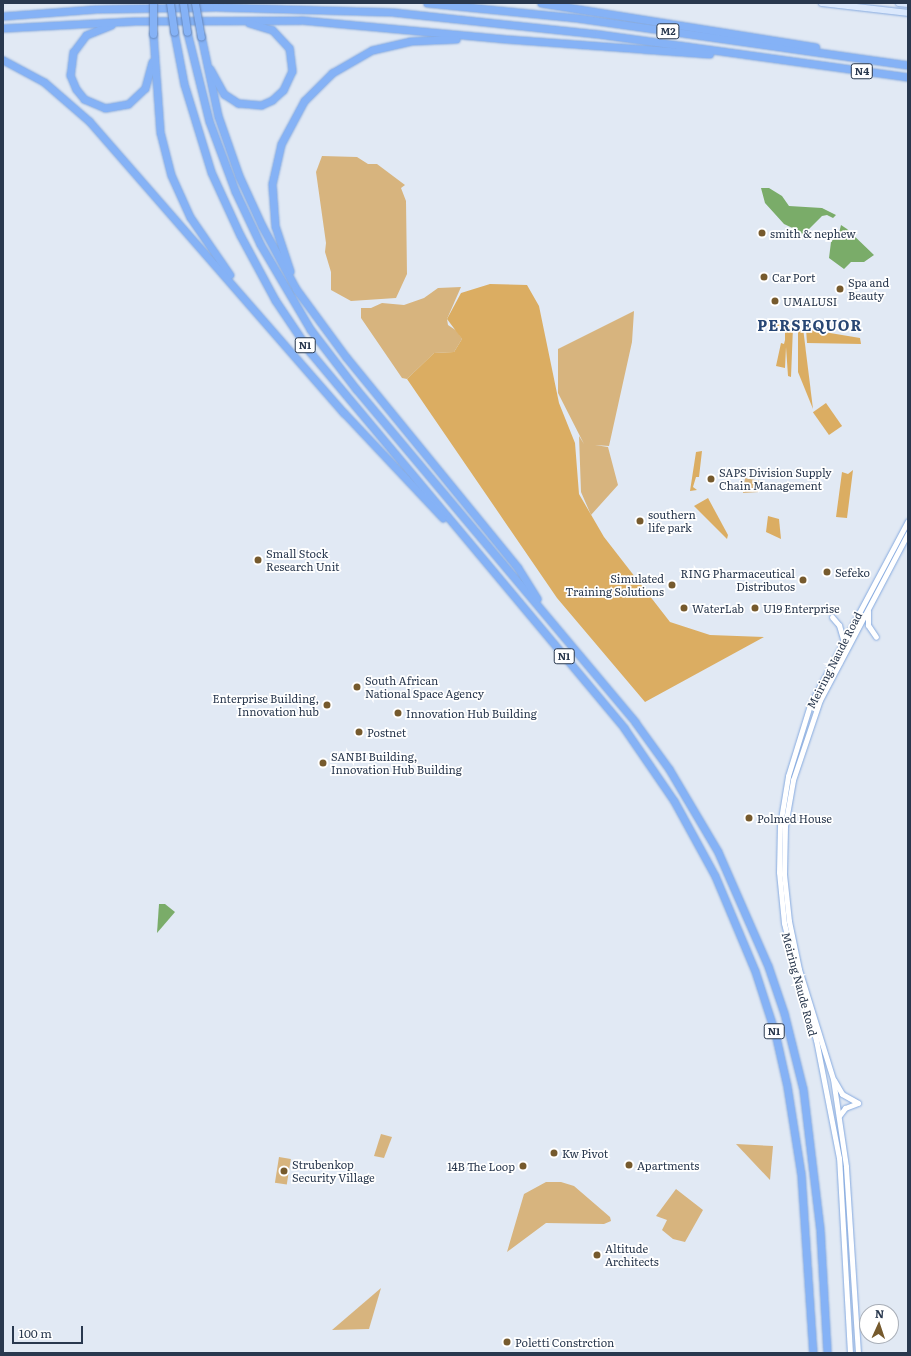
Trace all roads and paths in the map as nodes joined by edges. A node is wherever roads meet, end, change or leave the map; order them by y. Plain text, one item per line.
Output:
1 (153, 3) edge
2 (170, 3) edge
3 (183, 3) edge
4 (195, 3) edge
5 (427, 3) edge
6 (541, 3) edge
7 (553, 3) edge
8 (822, 3) edge
9 (899, 3) edge
10 (908, 4) edge
11 (561, 6) junction
12 (908, 13) edge
13 (3, 16) edge
14 (197, 20) junction
15 (159, 21) junction
16 (3, 28) edge
17 (154, 35) junction
18 (201, 37) junction
19 (506, 39) junction
20 (3, 60) edge
21 (908, 61) edge
22 (816, 64) junction
23 (908, 65) edge
24 (908, 77) edge
25 (316, 318) junction
26 (271, 329) junction
27 (908, 521) edge
28 (908, 533) edge
29 (539, 606) junction
30 (869, 606) junction
31 (524, 608) junction
32 (832, 617) dead end
33 (876, 637) dead end
34 (843, 640) junction
35 (833, 1079) junction
36 (838, 1118) junction
37 (813, 1353) edge
38 (827, 1353) edge
39 (850, 1353) edge
40 (858, 1353) edge

1 - 17 highway, bridge
2 - 31 highway, N1, bridge
3 - 29 highway, N1, bridge
4 - 18 highway, bridge
5 - 23 highway, M2
6 - 11 highway
7 - 11 highway
8 - 12 main road
9 - 10 main road
11 - 21 highway
13 - 22 highway, M2
14 - 15 highway
14 - 18 highway
14 - 19 highway
15 - 16 highway
15 - 17 highway
17 - 26 highway
18 - 25 highway
19 - 22 highway
19 - 25 highway
20 - 26 highway
22 - 24 highway, N4
25 - 29 highway
26 - 31 highway
27 - 34 street, Meiring Naude Road
28 - 30 street, Meiring Naude Road
29 - 38 highway, N1
30 - 33 street
30 - 35 street, Meiring Naude Road
31 - 37 highway, N1
32 - 34 street
34 - 39 street, Meiring Naude Road
35 - 36 street, Meiring Naude Road
35 - 36 street
36 - 40 street, Meiring Naude Road

